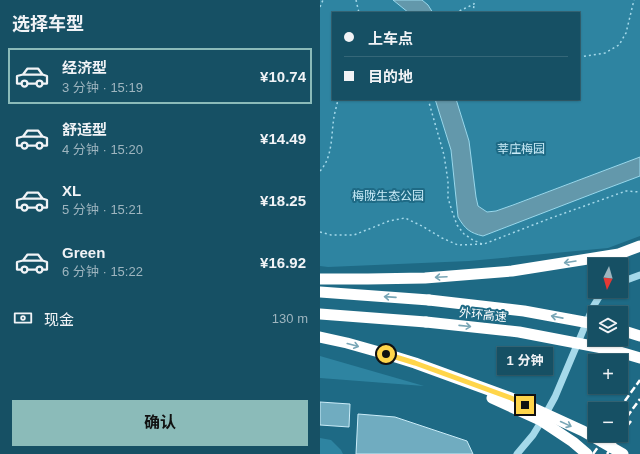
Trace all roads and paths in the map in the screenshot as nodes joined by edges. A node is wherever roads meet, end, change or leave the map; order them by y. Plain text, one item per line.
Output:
1 (322, 0) edge
2 (356, 0) edge
3 (476, 0) edge
4 (634, 0) edge
5 (474, 4) junction
6 (320, 7) edge
7 (359, 12) edge
8 (457, 12) edge
9 (473, 12) edge
10 (580, 56) edge
11 (338, 100) edge
12 (428, 100) edge
13 (320, 171) edge
14 (640, 192) edge
15 (320, 232) edge
16 (484, 244) junction
17 (640, 246) edge
18 (640, 251) edge
19 (614, 255) junction
20 (640, 274) edge
21 (320, 279) edge
22 (628, 279) edge
23 (320, 292) edge
24 (598, 298) edge
25 (320, 314) edge
26 (588, 323) edge
27 (628, 332) edge
28 (640, 336) edge
29 (320, 337) edge
30 (640, 358) edge
31 (415, 363) junction
32 (517, 454) edge
33 (587, 454) edge
34 (623, 454) edge

1 - 6 path
2 - 7 path
3 - 5 path
4 - 10 path
5 - 8 path
5 - 9 path
11 - 13 path
12 - 16 path
14 - 16 path
15 - 16 path
17 - 19 highway
18 - 19 highway
19 -> 21 highway
20 - 22 street
26 -> 23 highway, 外环高速, bridge
24 - 32 street
25 -> 30 highway, 外环高速, bridge
27 - 28 highway
29 -> 31 highway, bridge
31 - 33 highway, bridge
31 -> 34 highway, bridge

